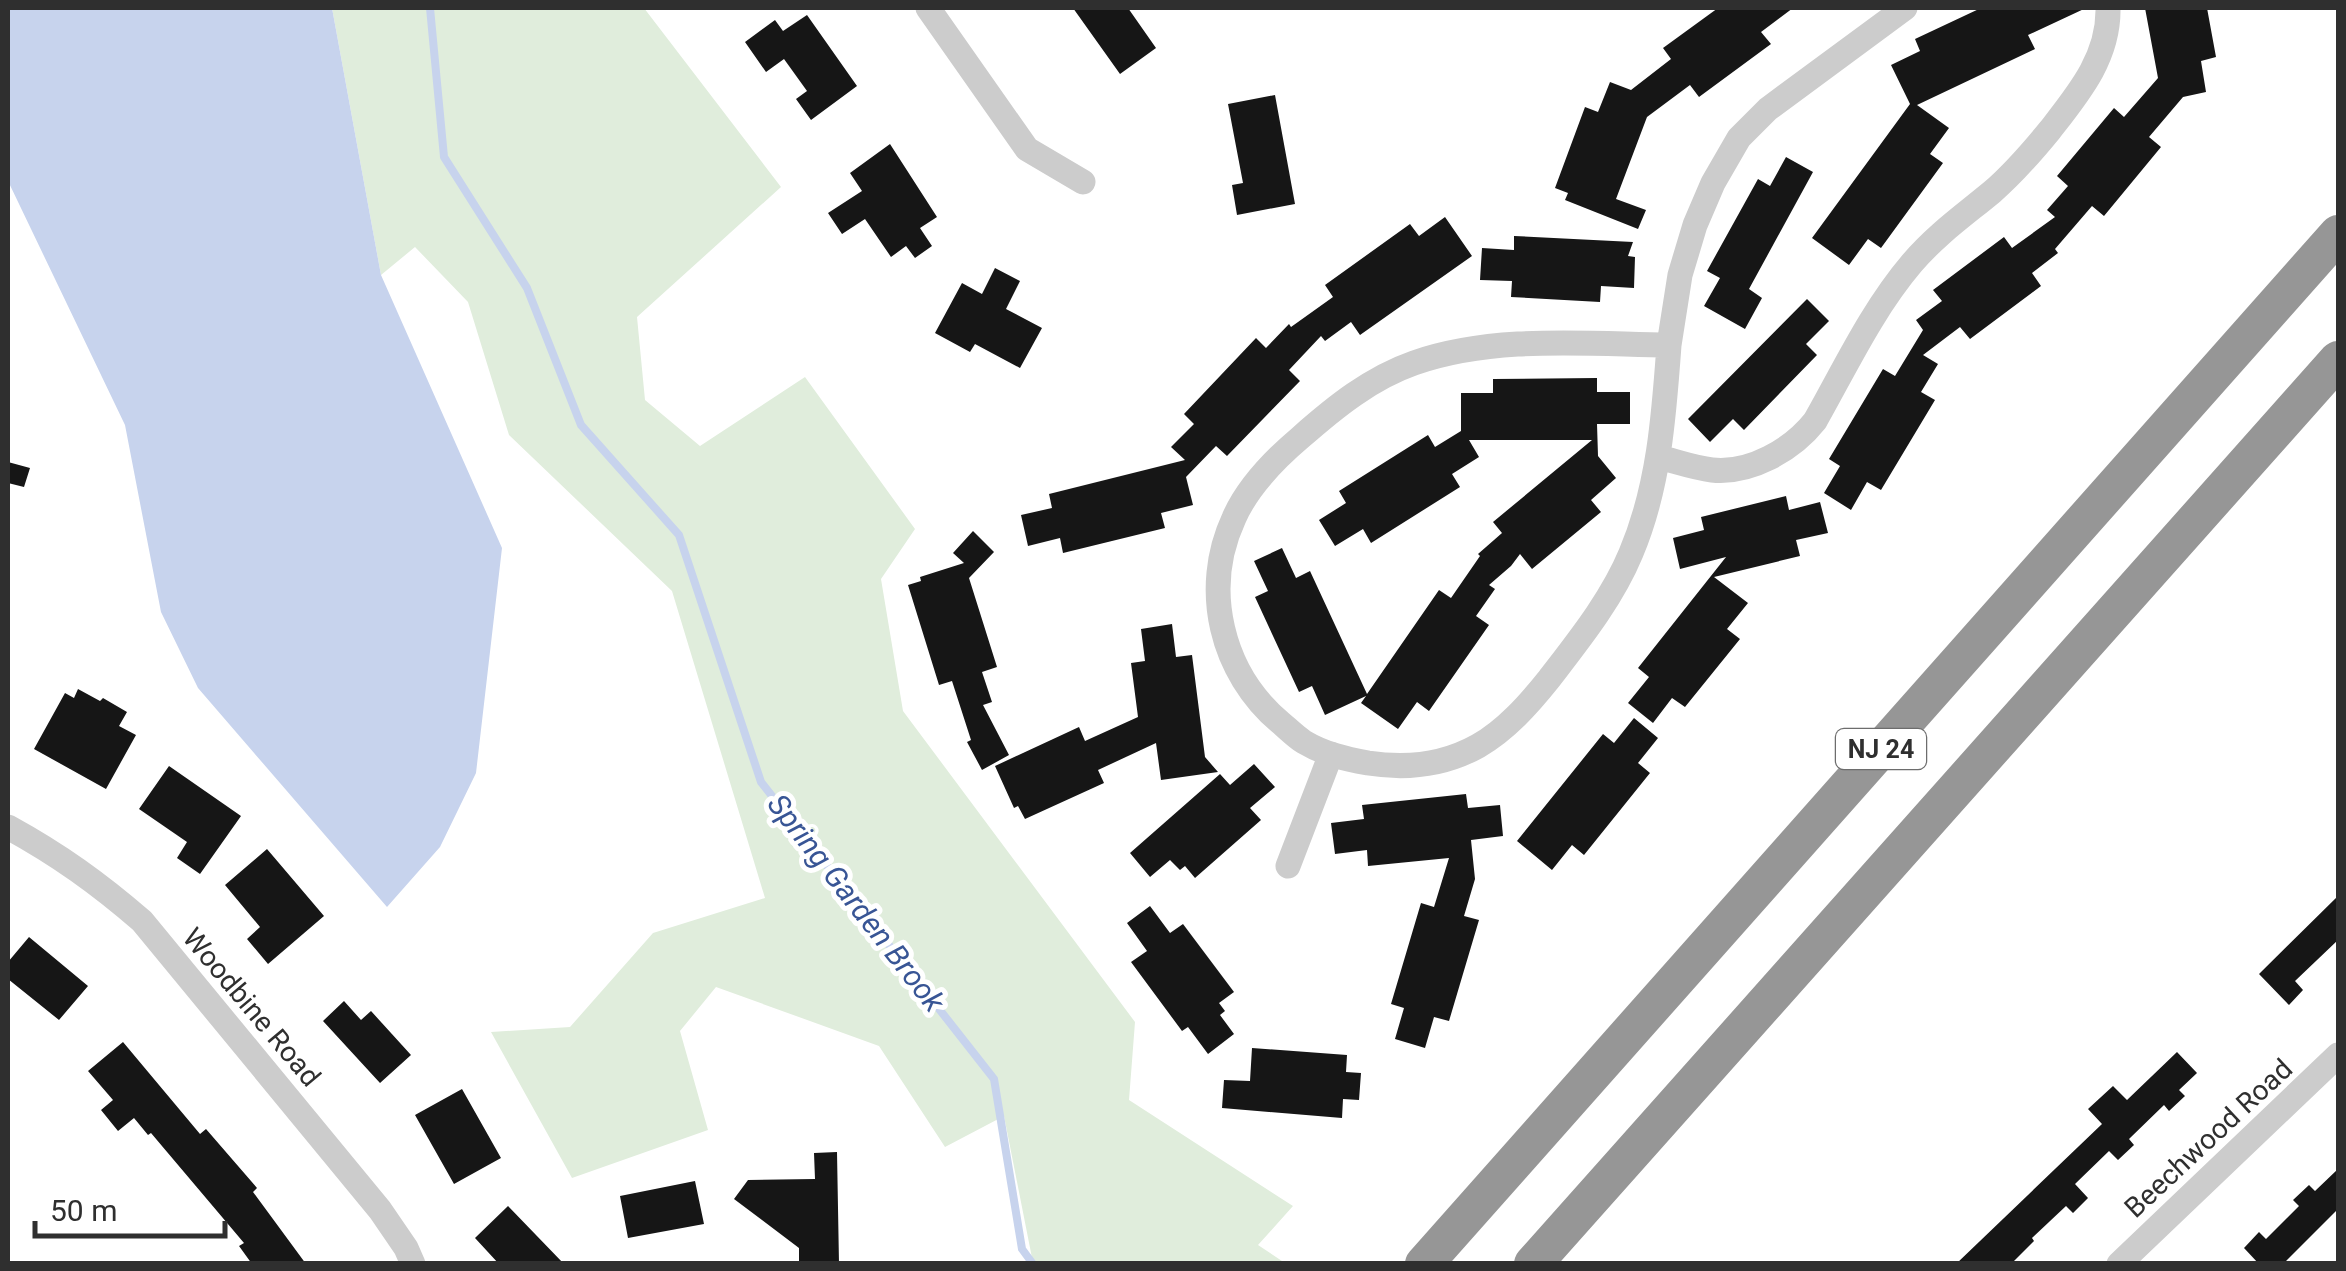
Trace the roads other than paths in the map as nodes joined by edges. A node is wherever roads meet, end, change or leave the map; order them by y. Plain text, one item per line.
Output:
1 (928, 8) edge
2 (1905, 8) edge
3 (2108, 8) edge
4 (1083, 182) dead end
5 (2338, 234) edge
6 (1669, 346) junction
7 (2338, 360) edge
8 (1658, 457) junction
9 (1331, 754) junction
10 (8, 827) edge
11 (1288, 866) dead end
12 (2338, 1055) edge
13 (413, 1264) edge
14 (1424, 1264) edge
15 (1533, 1264) edge
16 (2119, 1264) edge

1 - 4 street
2 - 6 street
3 - 8 street
5 - 14 highway, NJ 24
6 - 8 street
6 - 9 street
7 - 15 highway, NJ 24
8 - 9 street
9 - 11 street
10 - 13 street, Woodbine Road
12 - 16 street, Beechwood Road

